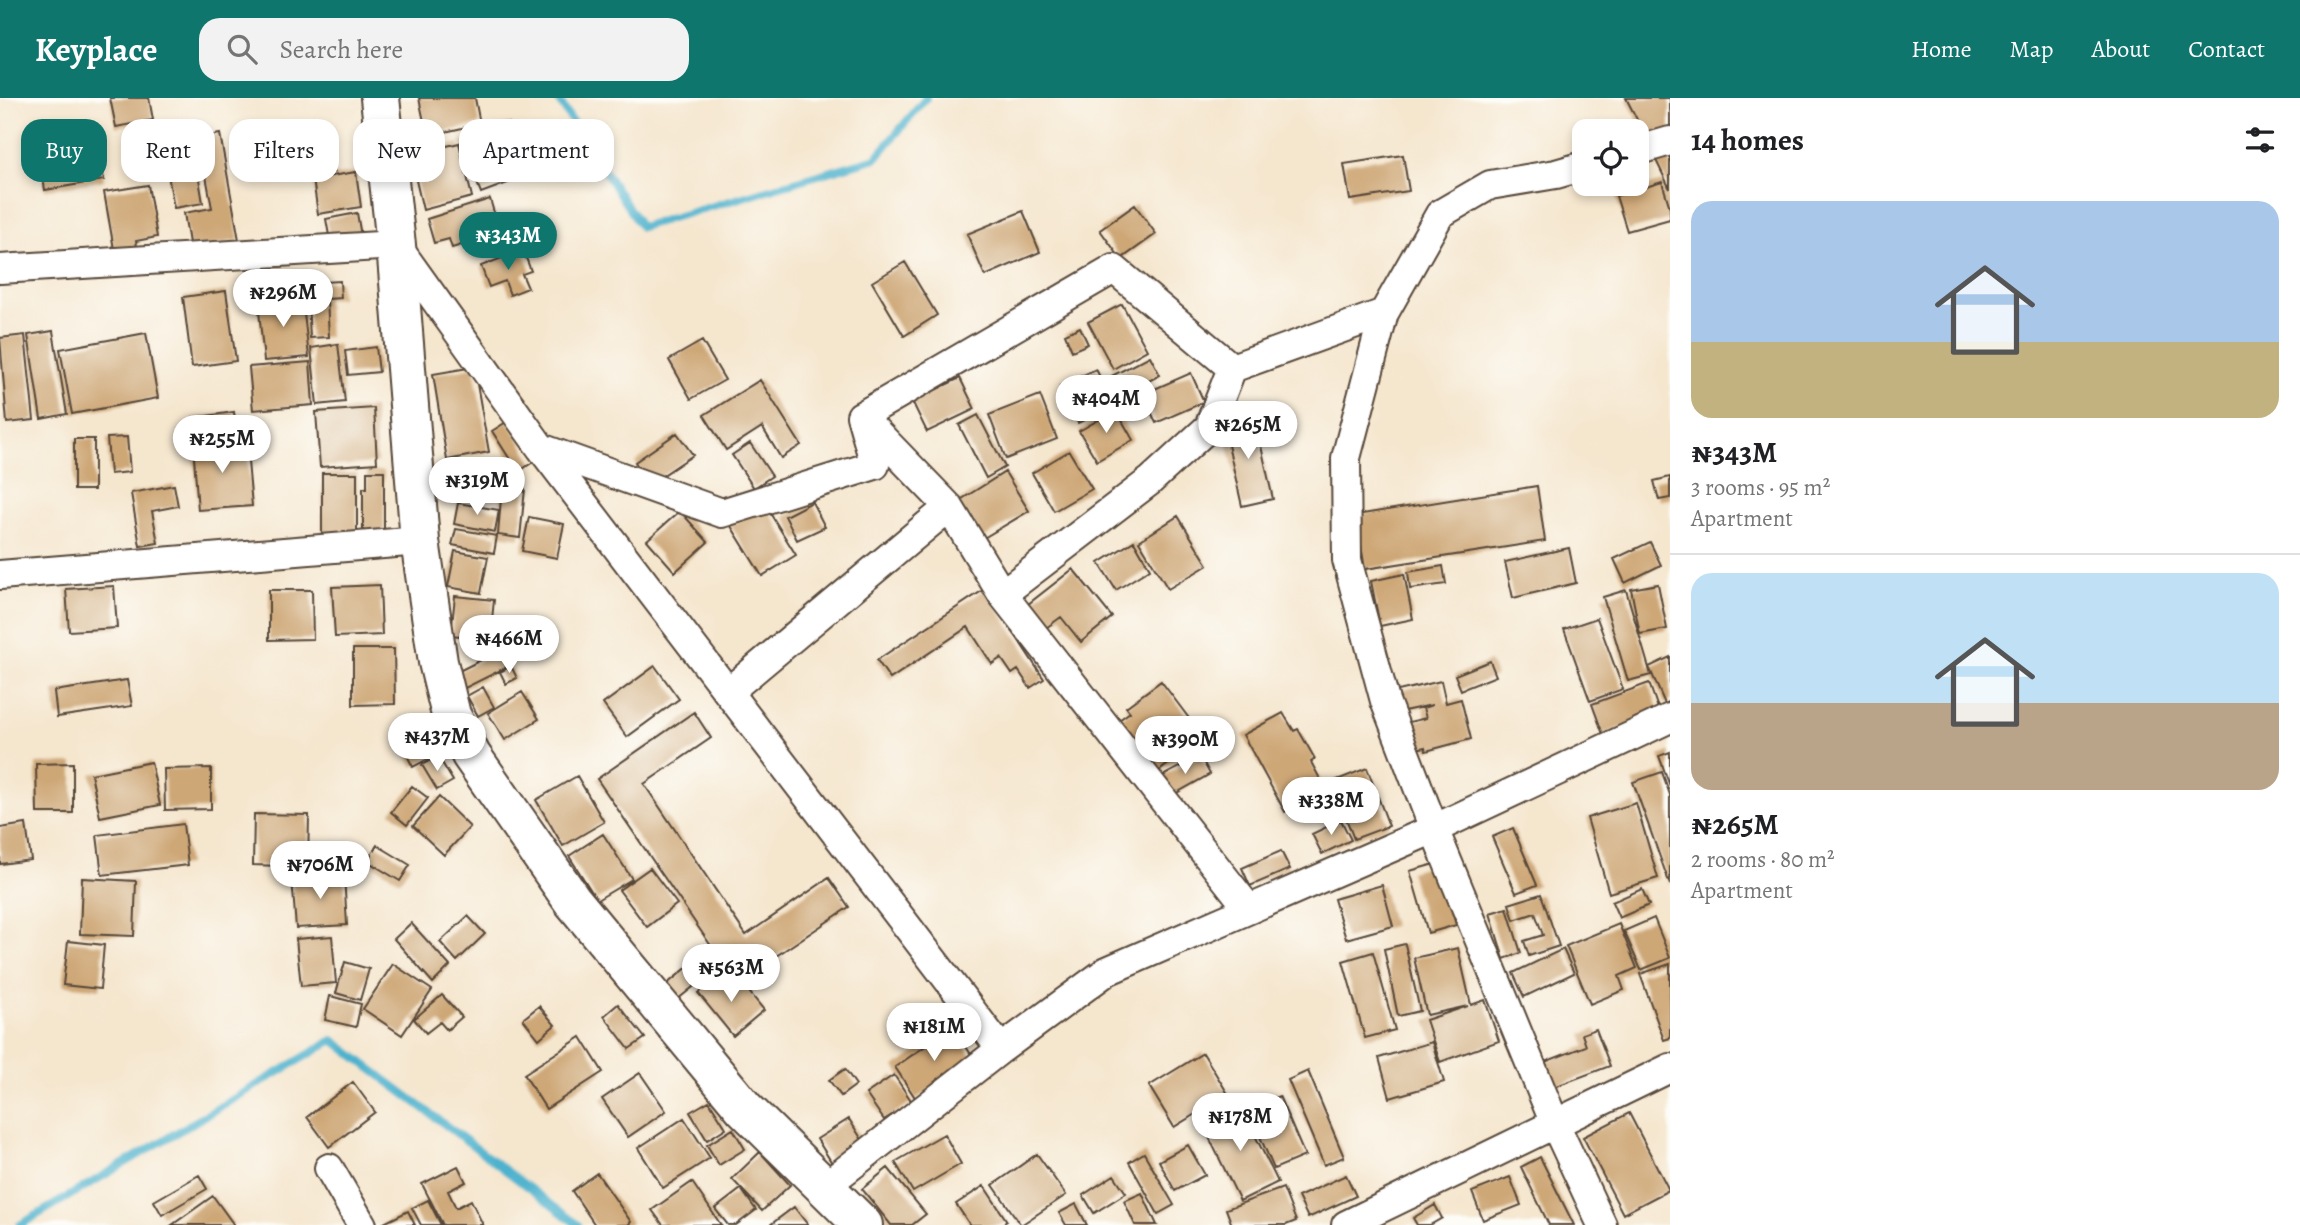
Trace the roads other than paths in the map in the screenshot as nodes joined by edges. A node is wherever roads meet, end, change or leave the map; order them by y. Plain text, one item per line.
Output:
1 (380, 98) edge
2 (1670, 141) edge
3 (1649, 147) edge
4 (1572, 169) edge
5 (396, 245) junction
6 (0, 269) edge
7 (1384, 313) junction
8 (1232, 368) junction
9 (861, 416) junction
10 (541, 448) junction
11 (949, 507) junction
12 (420, 541) junction
13 (0, 575) edge
14 (1002, 594) junction
15 (728, 692) junction
16 (1670, 718) edge
17 (1434, 829) junction
18 (1249, 909) junction
19 (1001, 1049) junction
20 (1670, 1068) edge
21 (1555, 1124) junction
22 (329, 1168) dead end
23 (824, 1186) junction
24 (362, 1225) edge
25 (863, 1225) edge
26 (1346, 1225) edge
27 (1602, 1225) edge

1 - 5 street
2 - 3 street
4 - 7 street
5 - 6 street
5 - 10 street
5 - 12 street
7 - 8 street
7 - 17 street
8 - 9 street
8 - 14 street
9 - 10 street
9 - 11 street
10 - 15 street
11 - 14 street
11 - 15 street
12 - 13 street
12 - 23 street
14 - 18 street
15 - 19 street
16 - 17 street
17 - 18 street
17 - 21 street
18 - 19 street
19 - 23 street
20 - 21 street
21 - 26 street
21 - 27 street
22 - 24 street
23 - 25 street

